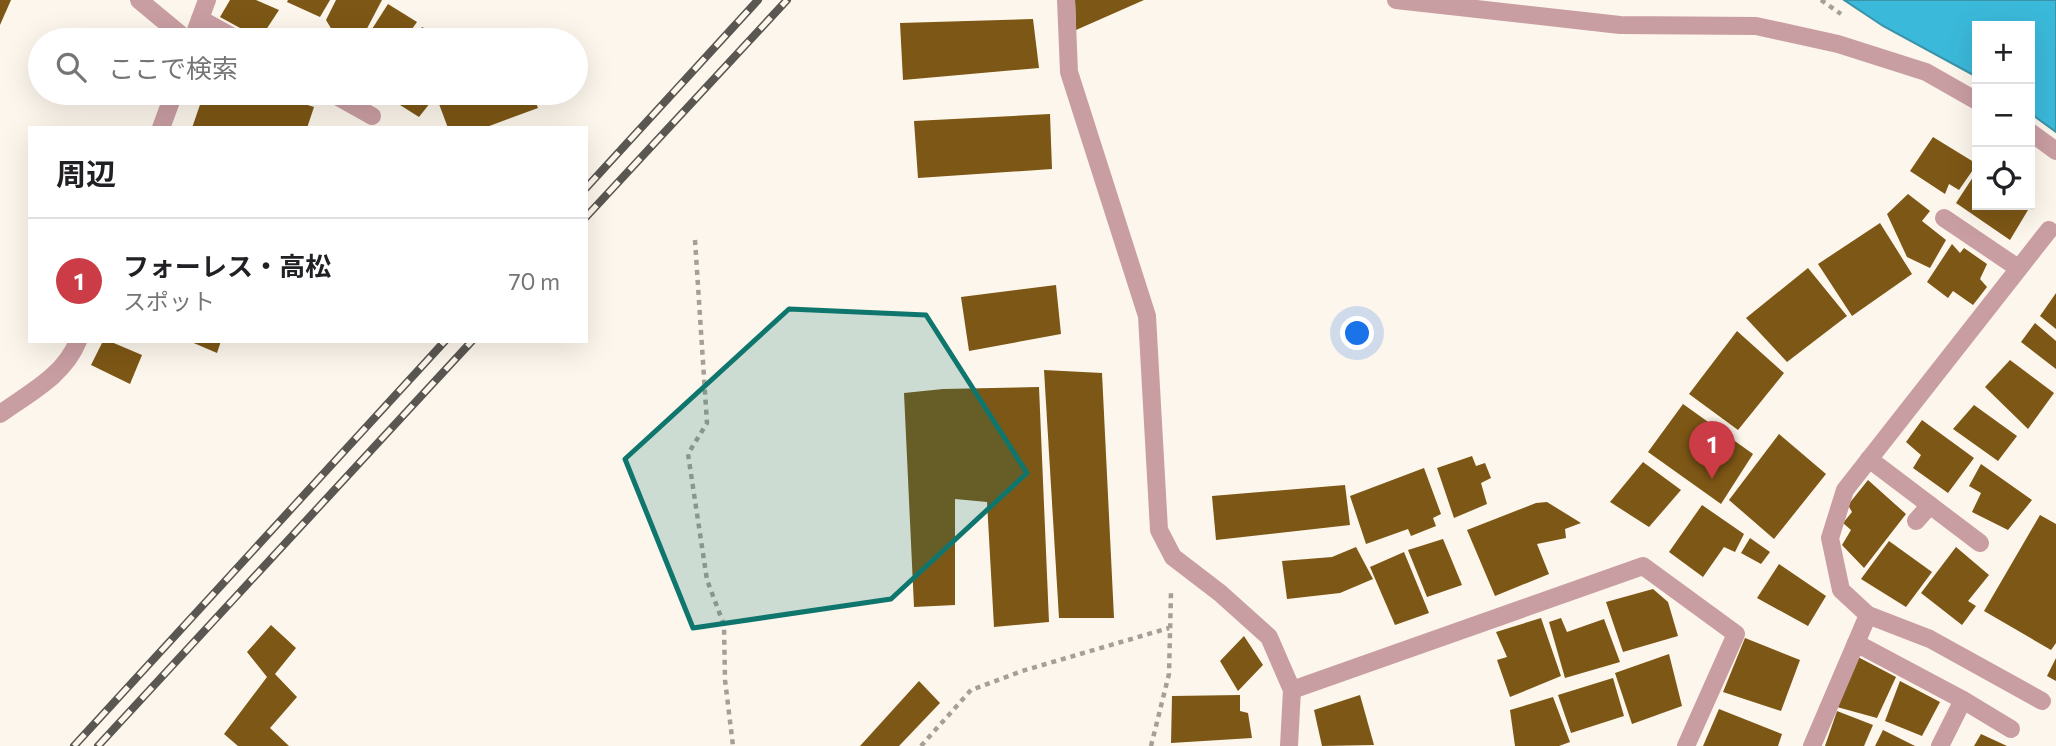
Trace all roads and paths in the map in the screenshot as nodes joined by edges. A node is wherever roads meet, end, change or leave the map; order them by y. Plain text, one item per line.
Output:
1 (139, 0) edge
2 (207, 0) edge
3 (1066, 0) edge
4 (1396, 0) edge
5 (200, 19) junction
6 (173, 28) edge
7 (197, 28) edge
8 (216, 28) edge
9 (1972, 98) edge
10 (170, 105) edge
11 (352, 105) edge
12 (372, 116) dead end
13 (162, 126) edge
14 (2035, 136) edge
15 (2056, 151) edge
16 (1944, 218) dead end
17 (2049, 230) dead end
18 (695, 240) dead end
19 (2018, 268) junction
20 (77, 343) edge
21 (0, 414) edge
22 (1869, 459) junction
23 (1930, 505) junction
24 (1916, 521) dead end
25 (1980, 543) dead end
26 (1173, 557) junction
27 (1868, 615) junction
28 (1169, 628) junction
29 (1856, 643) junction
30 (1292, 690) junction
31 (1962, 700) junction
32 (2042, 701) dead end
33 (2011, 729) dead end
34 (733, 746) edge
35 (922, 746) edge
36 (1151, 746) edge
37 (1289, 746) edge
38 (1686, 746) edge
39 (1812, 746) edge
40 (1940, 746) edge

1 - 6 street
2 - 5 street
3 - 26 street
4 - 9 street
5 - 7 street
5 - 8 street
10 - 13 street
11 - 12 street
14 - 15 street
16 - 19 street
17 - 19 street
18 - 34 path
19 - 22 street
20 - 21 street
22 - 23 street
22 - 27 street
23 - 24 street
23 - 25 street
26 - 28 path
26 - 30 street
27 - 29 street
27 - 32 street
28 - 35 path
28 - 36 path
29 - 31 street
29 - 39 street
30 - 37 street
30 - 38 street
31 - 33 street
31 - 40 street

